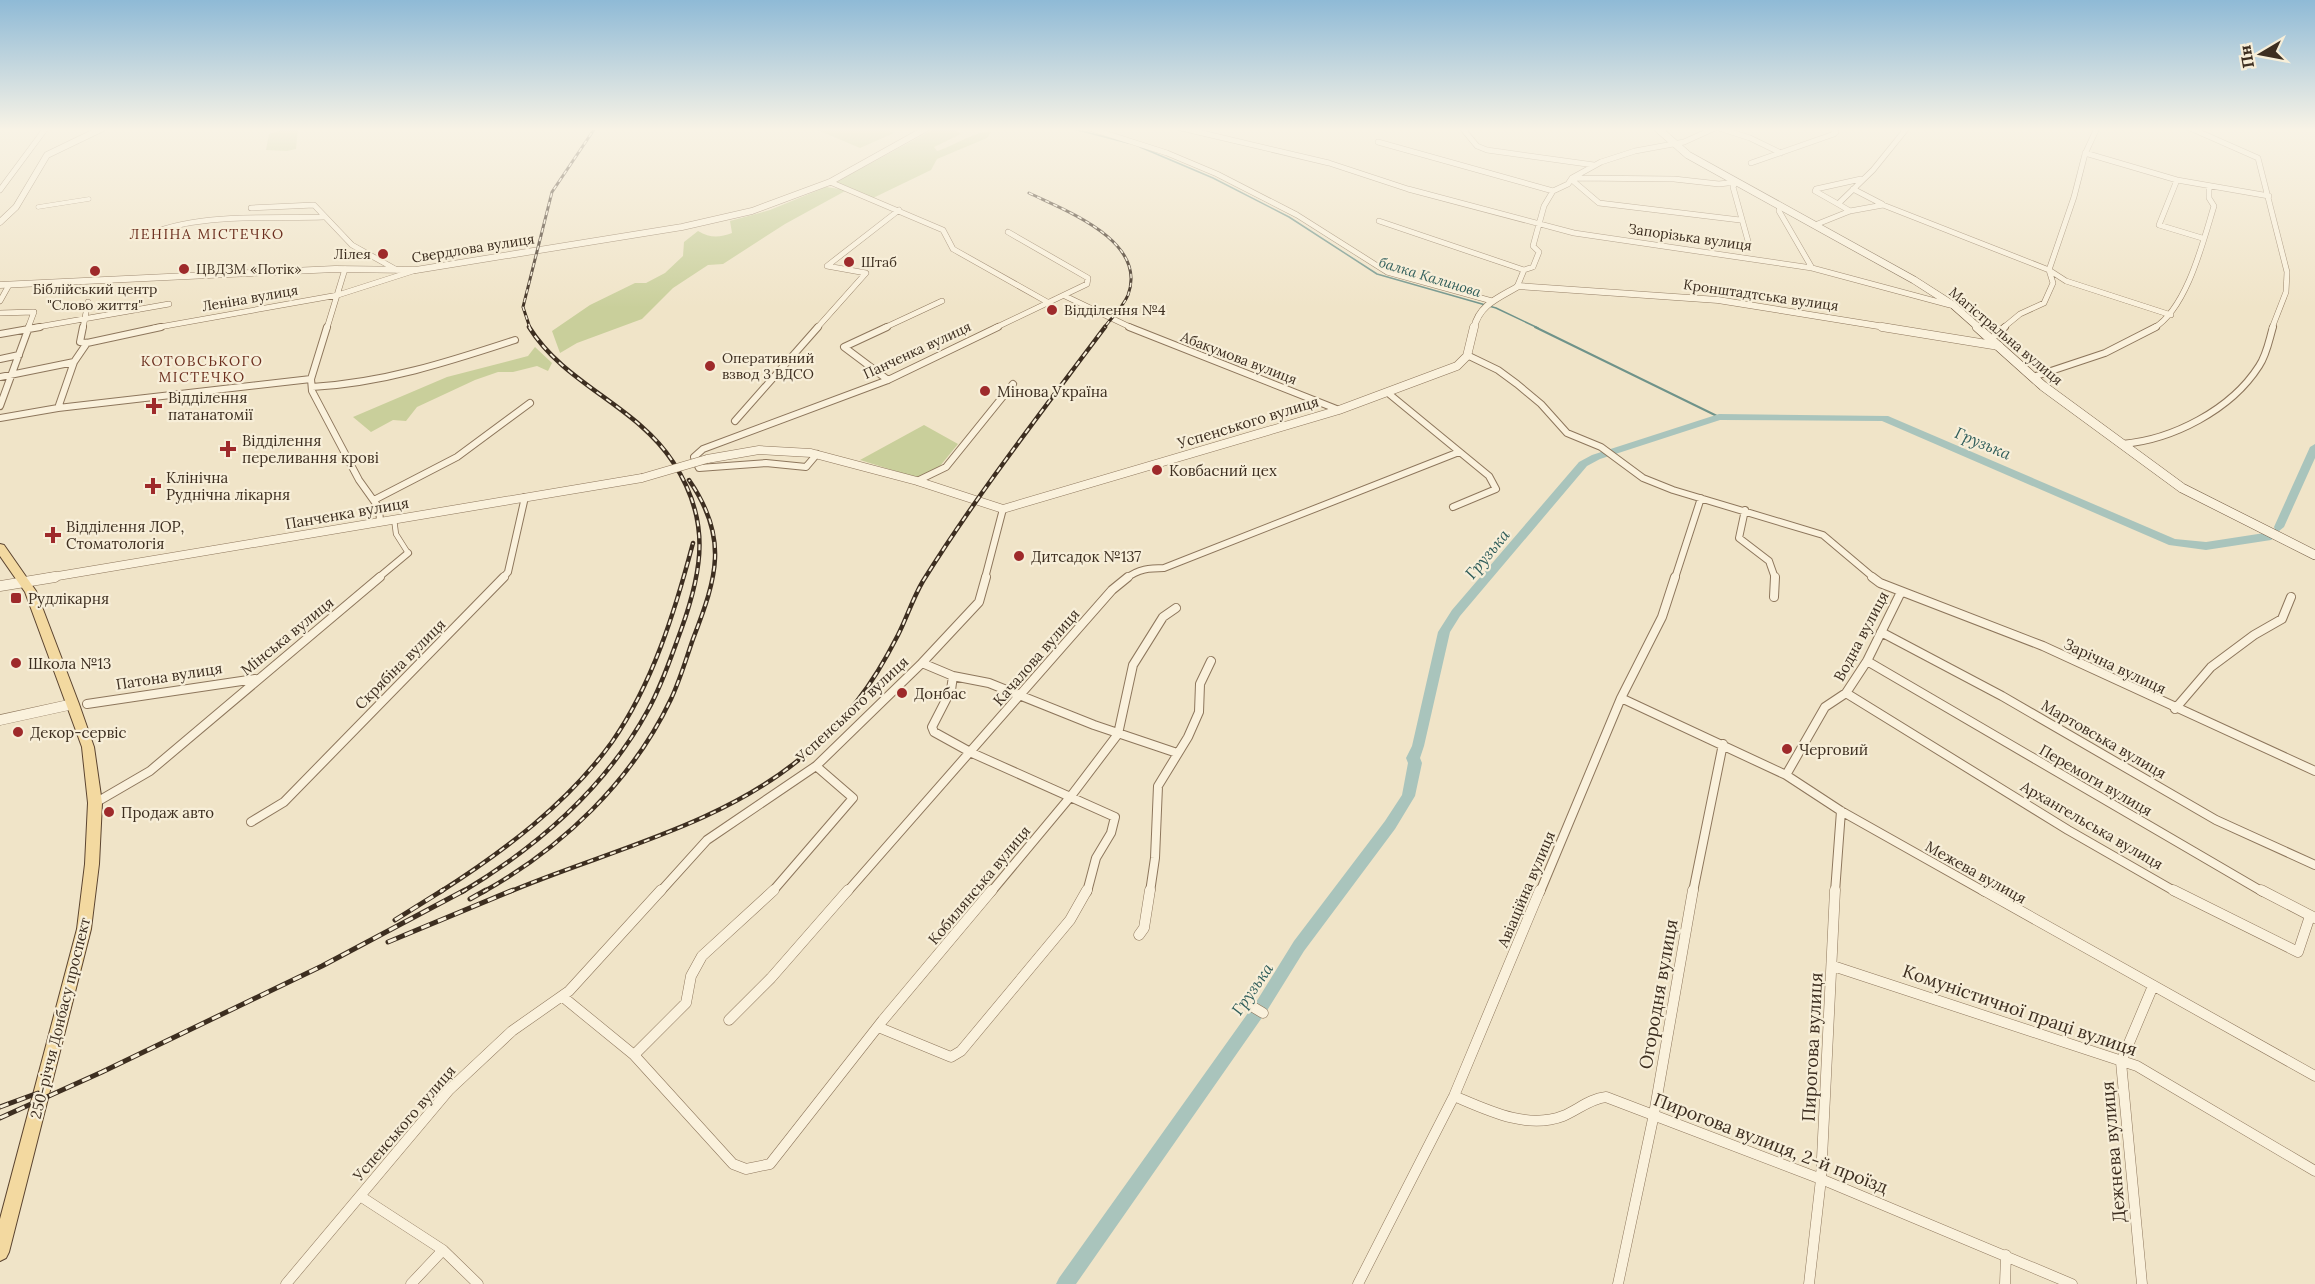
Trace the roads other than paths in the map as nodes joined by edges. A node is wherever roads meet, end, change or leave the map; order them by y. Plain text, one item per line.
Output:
1 (27, 188) edge
2 (814, 188) edge
3 (845, 188) edge
4 (1245, 188) edge
5 (1405, 188) edge
6 (1542, 188) edge
7 (1560, 188) edge
8 (1582, 188) edge
9 (1733, 188) edge
10 (1747, 188) edge
11 (1821, 188) edge
12 (2076, 188) edge
13 (2174, 188) edge
14 (2209, 188) edge
15 (2221, 188) edge
16 (2268, 188) edge
17 (1853, 189) joint
18 (1553, 191) junction
19 (2269, 196) junction
20 (89, 199) dead end
21 (1838, 204) junction
22 (1883, 205) junction
23 (1780, 206) junction
24 (38, 207) dead end
25 (251, 208) dead end
26 (899, 210) junction
27 (1850, 211) junction
28 (324, 217) junction
29 (1740, 220) junction
30 (1379, 221) dead end
31 (0, 222) edge
32 (1537, 225) junction
33 (1815, 225) junction
34 (1008, 232) dead end
35 (144, 237) dead end
36 (2202, 238) junction
37 (1748, 241) dead end
38 (1812, 268) junction
39 (345, 269) junction
40 (397, 270) junction
41 (416, 270) junction
42 (1524, 270) junction
43 (2049, 270) junction
44 (0, 285) edge
45 (9, 285) junction
46 (1517, 286) junction
47 (338, 295) junction
48 (1065, 296) junction
49 (942, 301) dead end
50 (0, 302) edge
51 (88, 302) dead end
52 (1049, 303) junction
53 (169, 304) dead end
54 (1953, 305) junction
55 (1487, 306) junction
56 (0, 312) edge
57 (2171, 315) junction
58 (85, 319) junction
59 (29, 329) junction
60 (0, 334) edge
61 (1991, 339) junction
62 (515, 340) dead end
63 (87, 343) junction
64 (1981, 343) junction
65 (1999, 346) junction
66 (19, 355) junction
67 (1469, 356) junction
68 (0, 358) edge
69 (74, 362) junction
70 (12, 375) junction
71 (0, 377) edge
72 (2033, 377) junction
73 (311, 379) junction
74 (888, 381) junction
75 (1013, 384) dead end
76 (312, 387) junction
77 (1388, 393) junction
78 (530, 403) dead end
79 (0, 406) edge
80 (58, 408) junction
81 (1339, 411) junction
82 (0, 418) edge
83 (735, 421) dead end
84 (2122, 444) junction
85 (1459, 452) junction
86 (817, 454) junction
87 (917, 481) junction
88 (525, 497) junction
89 (1701, 498) junction
90 (374, 500) junction
91 (1453, 507) dead end
92 (1003, 509) junction
93 (1744, 510) junction
94 (394, 519) junction
95 (380, 521) junction
96 (0, 548) edge
97 (408, 553) joint
98 (2315, 555) edge
99 (25, 581) junction
100 (0, 586) edge
101 (1901, 592) junction
102 (1774, 597) dead end
103 (2291, 597) dead end
104 (1176, 608) dead end
105 (1881, 632) junction
106 (1211, 661) dead end
107 (1867, 661) junction
108 (922, 663) junction
109 (953, 676) junction
110 (255, 679) junction
111 (1846, 693) junction
112 (1020, 696) junction
113 (1621, 698) junction
114 (80, 704) junction
115 (2175, 709) junction
116 (0, 720) edge
117 (1118, 734) junction
118 (1723, 744) junction
119 (972, 753) junction
120 (1177, 753) junction
121 (816, 766) junction
122 (2315, 771) edge
123 (1786, 775) junction
124 (1071, 796) junction
125 (94, 803) junction
126 (1842, 812) junction
127 (251, 822) dead end
128 (2315, 865) edge
129 (2312, 917) edge
130 (1139, 935) dead end
131 (1833, 966) junction
132 (2152, 986) junction
133 (563, 997) junction
134 (1253, 1007) dead end
135 (1263, 1013) dead end
136 (729, 1020) dead end
137 (878, 1028) junction
138 (634, 1055) junction
139 (2121, 1062) junction
140 (2315, 1076) edge
141 (1454, 1096) junction
142 (1654, 1114) junction
143 (2315, 1171) edge
144 (1821, 1179) junction
145 (360, 1196) junction
146 (443, 1250) junction
147 (0, 1252) edge
148 (2006, 1255) junction
149 (286, 1284) edge
150 (411, 1284) edge
151 (478, 1284) edge
152 (1358, 1284) edge
153 (1618, 1284) edge
154 (1809, 1284) edge
155 (2005, 1284) edge
156 (2072, 1284) edge
157 (2142, 1284) edge

1 - 31 street
2 - 41 street, Свердлова вулиця
3 - 26 street
4 - 55 street
5 - 32 street, Запорізька вулиця
6 - 18 street
7 - 18 street
8 - 29 street
9 - 29 street
10 - 23 main road, Магістральна вулиця
11 - 21 street
12 - 43 street
13 - 36 street
14 - 36 street
15 - 19 street
16 - 19 street
17 - 21 street
17 - 22 street
18 - 32 street
19 - 84 street
20 - 24 street
21 - 27 street
22 - 27 street
22 - 43 street
23 - 33 main road, Магістральна вулиця
23 - 38 street
25 - 28 street
26 - 52 street
26 - 83 street
27 - 33 street
28 - 35 street
28 - 40 street
29 - 37 street
30 - 42 street
32 - 38 street, Запорізька вулиця
32 - 42 street
33 - 54 main road, Магістральна вулиця
34 - 48 street, Панченка вулиця
36 - 57 street
38 - 54 street, Запорізька вулиця
39 - 40 street, Свердлова вулиця
39 - 45 street, Свердлова вулиця
39 - 47 street
40 - 41 street, Свердлова вулиця
41 - 47 street, Леніна вулиця
42 - 46 street
43 - 57 street
43 - 61 street
44 - 45 street, Свердлова вулиця
45 - 50 street
46 - 55 street
46 - 64 street, Кронштадтська вулиця
47 - 63 street, Леніна вулиця
47 - 73 street
48 - 52 street, Панченка вулиця
48 - 81 street, Абакумова вулиця
49 - 74 street
51 - 58 street
52 - 74 street, Панченка вулиця
53 - 58 street
54 - 61 main road, Магістральна вулиця
55 - 67 street
56 - 59 street
57 - 72 street
58 - 59 street
58 - 63 street
59 - 60 street
59 - 66 street
61 - 64 street
61 - 65 main road, Магістральна вулиця
62 - 76 street
63 - 69 street
64 - 65 street, Кронштадтська вулиця
65 - 72 main road, Магістральна вулиця
66 - 68 street
66 - 70 street
67 - 77 street, Успенського вулиця
67 - 89 street, Водна вулиця
69 - 70 street
69 - 80 street
70 - 71 street
70 - 79 street
72 - 84 main road, Магістральна вулиця
73 - 76 street
73 - 80 street
74 - 86 street, Панченка вулиця
75 - 87 street
76 - 90 street
77 - 81 street, Успенського вулиця
77 - 85 street
78 - 90 street
80 - 82 street
81 - 92 street, Успенського вулиця
84 - 98 main road, Магістральна вулиця
85 - 91 street
85 - 112 street, Качалова вулиця
86 - 87 street
86 - 88 street, Панченка вулиця, bridge
87 - 92 street
88 - 94 street, Панченка вулиця
88 - 127 street, Скрябіна вулиця
89 - 93 street, Водна вулиця
89 - 113 street, Авіаційна вулиця
90 - 95 street
92 - 108 street, Успенського вулиця
93 - 101 street, Водна вулиця
93 - 102 street
94 - 95 street, Панченка вулиця
94 - 97 street, Мінська вулиця
95 - 99 street, Панченка вулиця
96 - 99 main road, 250-річчя Донбасу проспект
97 - 110 street, Мінська вулиця
99 - 100 street, Панченка вулиця
99 - 114 main road, 250-річчя Донбасу проспект
101 - 105 street, Водна вулиця
101 - 115 street, Зарічна вулиця
103 - 115 street
104 - 117 street, Кобилянська вулиця
105 - 107 street, Водна вулиця
105 - 128 street, Мартовська вулиця
106 - 120 street
107 - 111 street, Водна вулиця
107 - 129 street, Перемоги вулиця
108 - 109 street
108 - 121 street, Успенського вулиця
109 - 112 street
109 - 119 street
110 - 114 street, Патона вулиця
110 - 125 street, Мінська вулиця
111 - 123 street, Водна вулиця
111 - 129 street, Архангельська вулиця
112 - 117 street
112 - 119 street, Качалова вулиця
113 - 118 street, Межева вулиця
113 - 141 street, Авіаційна вулиця
114 - 116 street, Патона вулиця
114 - 125 main road, 250-річчя Донбасу проспект
115 - 122 street, Зарічна вулиця
117 - 120 street
117 - 124 street, Кобилянська вулиця
118 - 123 street, Межева вулиця
118 - 142 street, Огородня вулиця
119 - 124 street
119 - 136 street, Качалова вулиця
120 - 130 street
121 - 133 street, Успенського вулиця
121 - 138 street
123 - 126 street, Межева вулиця
124 - 137 street, Кобилянська вулиця
124 - 137 street
125 - 147 main road, 250-річчя Донбасу проспект
126 - 131 street, Пирогова вулиця
126 - 132 street, Межева вулиця
131 - 139 street, Комуністичної праці вулиця
131 - 144 street, Пирогова вулиця
132 - 139 street, Дежнева вулиця
132 - 140 street, Межева вулиця
133 - 138 street
133 - 145 street, Успенського вулиця
134 - 135 street
137 - 138 street, Кобилянська вулиця
139 - 143 street, Комуністичної праці вулиця
139 - 157 street, Дежнева вулиця
141 - 142 street, Пирогова вулиця, 2-й проїзд
141 - 152 street, Авіаційна вулиця
142 - 144 street, Пирогова вулиця, 2-й проїзд
142 - 153 street, Огородня вулиця
144 - 148 street, Пирогова вулиця, 2-й проїзд
144 - 154 street, Пирогова вулиця
145 - 146 street
145 - 149 street, Успенського вулиця
146 - 150 street
146 - 151 street
148 - 155 street
148 - 156 street, Пирогова вулиця, 2-й проїзд

